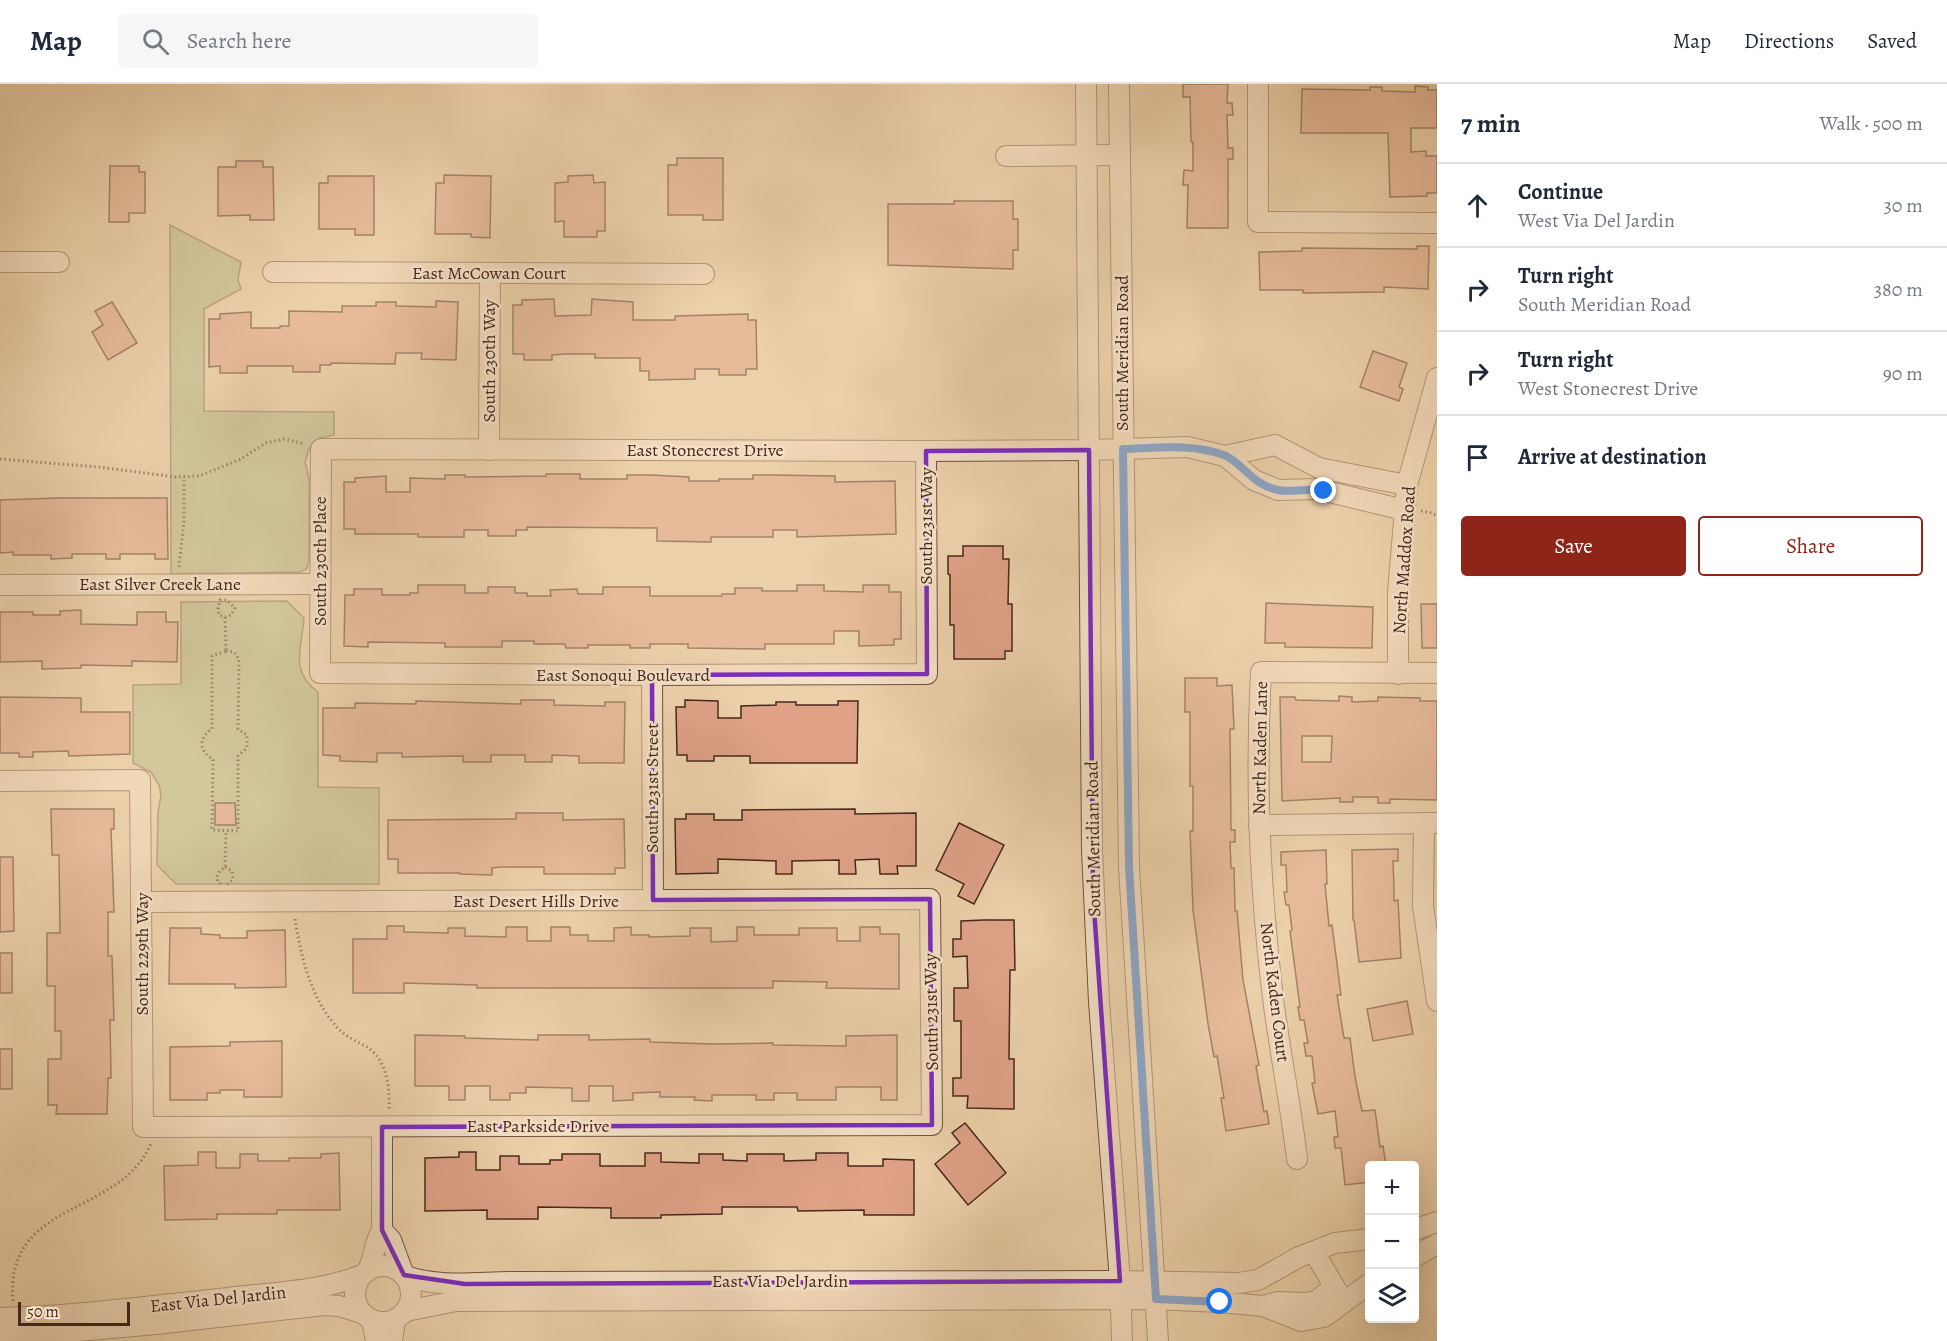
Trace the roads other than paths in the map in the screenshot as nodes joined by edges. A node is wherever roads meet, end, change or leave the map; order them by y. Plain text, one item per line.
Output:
1 (1086, 84) edge
2 (1119, 84) edge
3 (1258, 84) edge
4 (1087, 155) junction
5 (1120, 155) junction
6 (1006, 156) dead end
7 (1437, 223) edge
8 (0, 262) edge
9 (59, 262) dead end
10 (273, 272) dead end
11 (490, 273) junction
12 (704, 274) dead end
13 (1437, 378) edge
14 (321, 449) joint
15 (1123, 449) junction
16 (489, 450) junction
17 (1089, 450) junction
18 (926, 451) junction
19 (1225, 456) junction
20 (1308, 463) junction
21 (1407, 485) junction
22 (1300, 489) junction
23 (1404, 510) junction
24 (320, 584) junction
25 (0, 585) edge
26 (320, 673) joint
27 (1437, 673) edge
28 (927, 674) joint
29 (1398, 674) junction
30 (652, 675) junction
31 (0, 781) edge
32 (1431, 823) edge
33 (1259, 825) junction
34 (930, 899) joint
35 (653, 900) junction
36 (142, 902) junction
37 (1437, 1001) edge
38 (932, 1125) joint
39 (386, 1126) junction
40 (150, 1127) joint
41 (1297, 1160) dead end
42 (1437, 1222) edge
43 (1419, 1228) edge
44 (382, 1230) junction
45 (1365, 1240) edge
46 (1437, 1244) edge
47 (1314, 1252) junction
48 (1419, 1254) edge
49 (365, 1273) junction
50 (404, 1275) junction
51 (1365, 1285) edge
52 (1120, 1290) junction
53 (1156, 1290) junction
54 (1339, 1294) junction
55 (400, 1315) junction
56 (367, 1316) junction
57 (7, 1318) edge
58 (0, 1338) edge
59 (376, 1341) edge
60 (392, 1341) edge
61 (1122, 1341) edge
62 (1158, 1341) edge

1 - 4 street, South Meridian Road
2 - 5 street, South Meridian Road
3 - 7 street
4 - 5 street
4 - 6 street
4 - 17 street, South Meridian Road
5 - 15 street, South Meridian Road
8 - 9 street
10 - 11 street, East McCowan Court
11 - 12 street, East McCowan Court
11 - 16 street, South 230th Way
13 - 21 street, North Maddox Road
14 - 16 street, East Stonecrest Drive
14 - 24 street, South 230th Place
15 - 17 street, East Stonecrest Drive
15 - 19 street, East Stonecrest Drive
15 - 53 street, South Meridian Road
16 - 18 street, East Stonecrest Drive
17 - 18 street, East Stonecrest Drive
17 - 52 street, South Meridian Road
18 - 28 street, South 231st Way
19 - 20 street
19 - 22 street
20 - 21 street
20 - 22 street
21 - 23 street, North Maddox Road
22 - 23 street
23 - 29 street, North Maddox Road
24 - 25 street, East Silver Creek Lane
24 - 26 street, South 230th Place
26 - 30 street, East Sonoqui Boulevard
27 - 29 street
28 - 30 street, East Sonoqui Boulevard
29 - 33 street, North Kaden Lane
30 - 35 street, South 231st Street
31 - 36 street, South 229th Way
32 - 33 street
32 - 37 street
33 - 41 street, North Kaden Court
34 - 35 street, East Desert Hills Drive
34 - 38 street, South 231st Way
35 - 36 street, East Desert Hills Drive
36 - 40 street, South 229th Way
38 - 39 street, East Parkside Drive
39 - 40 street, East Parkside Drive
39 - 44 street
42 - 43 street
44 - 49 street
44 - 50 street
45 - 47 street
46 - 48 street
47 - 53 street
47 - 54 street
49 - 50 street
49 - 56 street
49 - 57 street, East Via Del Jardin
50 - 52 street, East Via Del Jardin
50 - 55 street
51 - 54 street
52 - 53 street, East Via Del Jardin
52 - 55 street, East Via Del Jardin
52 - 61 street, South Meridian Road
53 - 54 street
53 - 62 street, South Meridian Road
55 - 56 street
55 - 60 street
56 - 58 street, East Via Del Jardin
56 - 59 street

